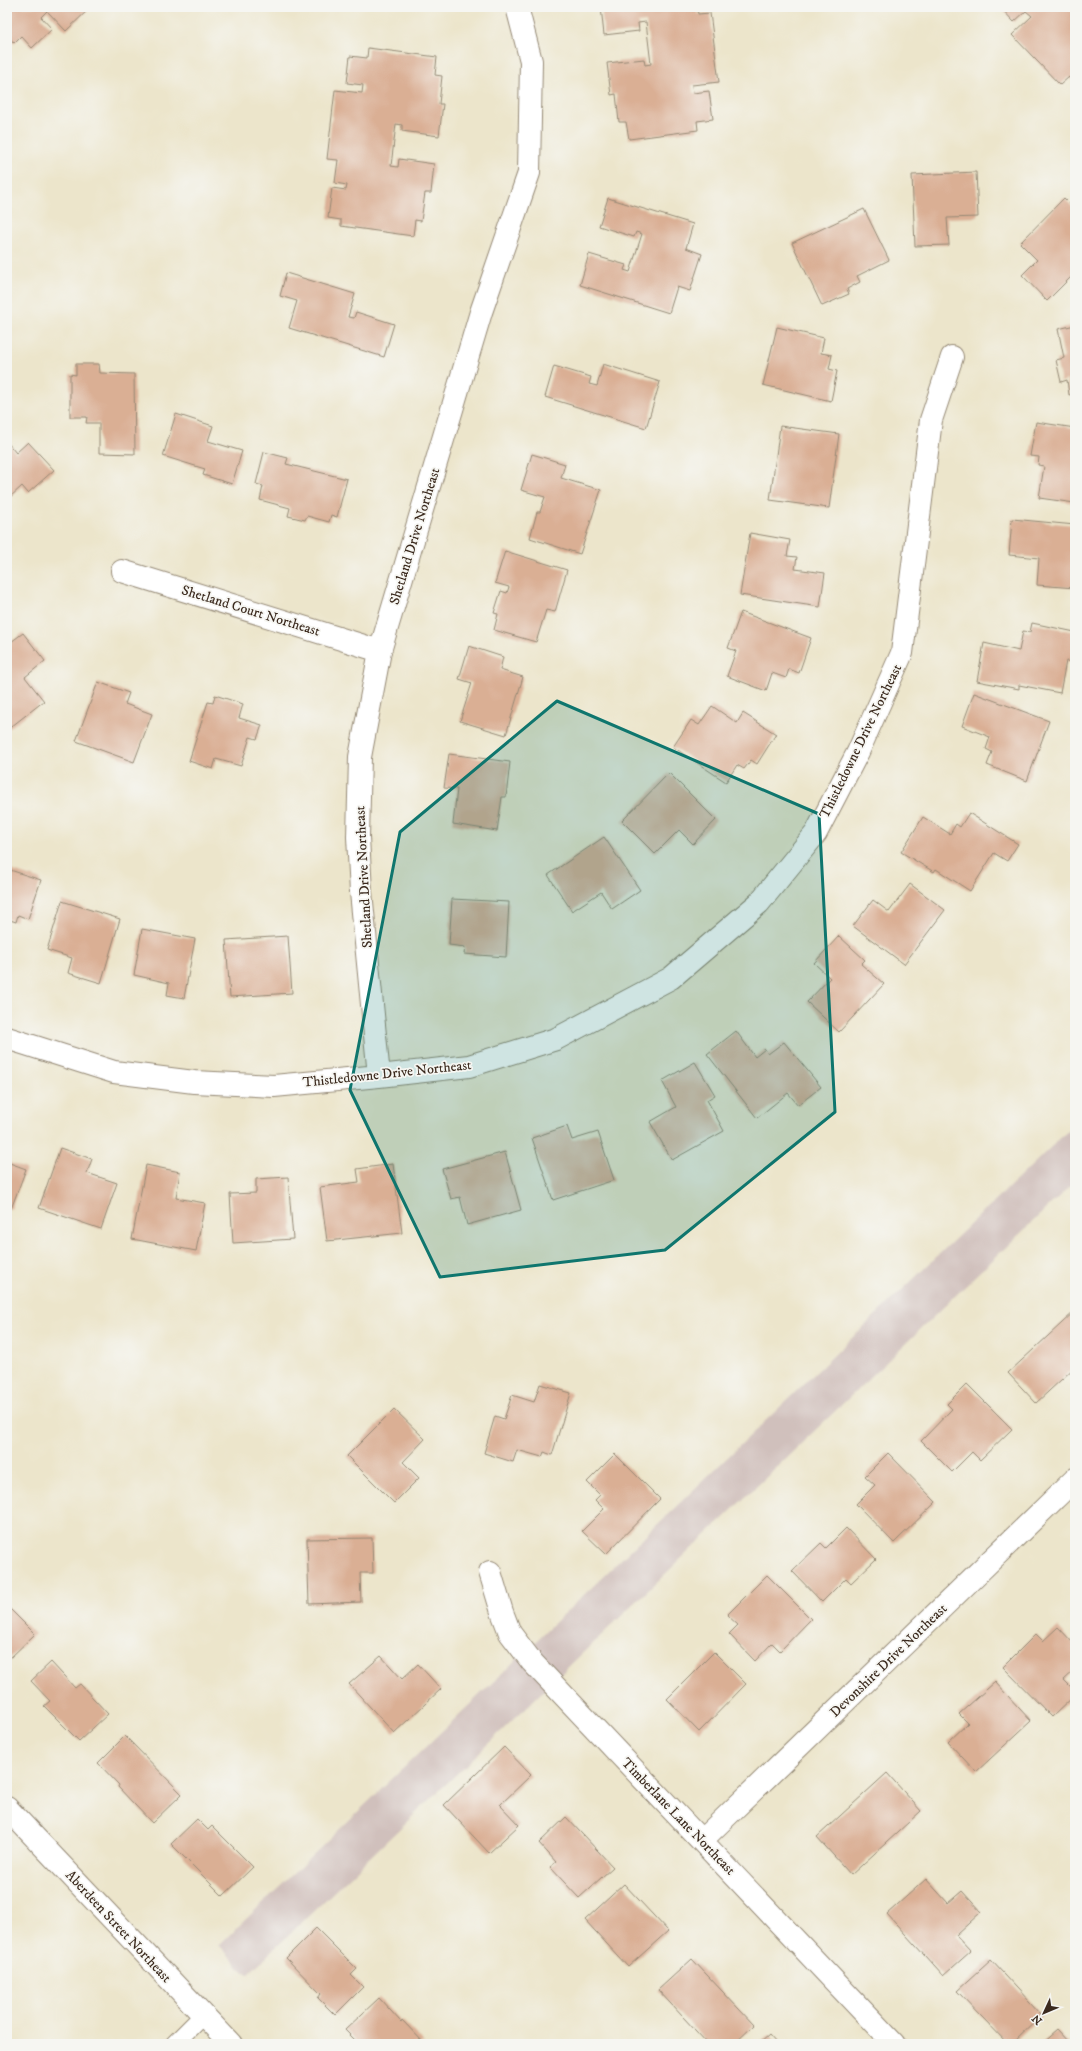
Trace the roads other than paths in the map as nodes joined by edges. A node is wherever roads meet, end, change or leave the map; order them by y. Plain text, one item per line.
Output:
1 (517, 7) edge
2 (952, 357) dead end
3 (122, 571) dead end
4 (380, 651) junction
5 (7, 1038) edge
6 (380, 1076) junction
7 (1075, 1479) edge
8 (490, 1572) dead end
9 (7, 1808) edge
10 (702, 1840) junction
11 (202, 2015) junction
12 (174, 2044) edge
13 (231, 2044) edge
14 (894, 2044) edge

1 - 4 street, Shetland Drive Northeast
2 - 6 street, Thistledowne Drive Northeast
3 - 4 street, Shetland Court Northeast
4 - 6 street, Shetland Drive Northeast
5 - 6 street, Thistledowne Drive Northeast
7 - 10 street, Devonshire Drive Northeast
8 - 10 street, Timberlane Lane Northeast
9 - 11 street, Aberdeen Street Northeast
10 - 14 street, Timberlane Lane Northeast
11 - 12 lane
11 - 13 street, Aberdeen Street Northeast

